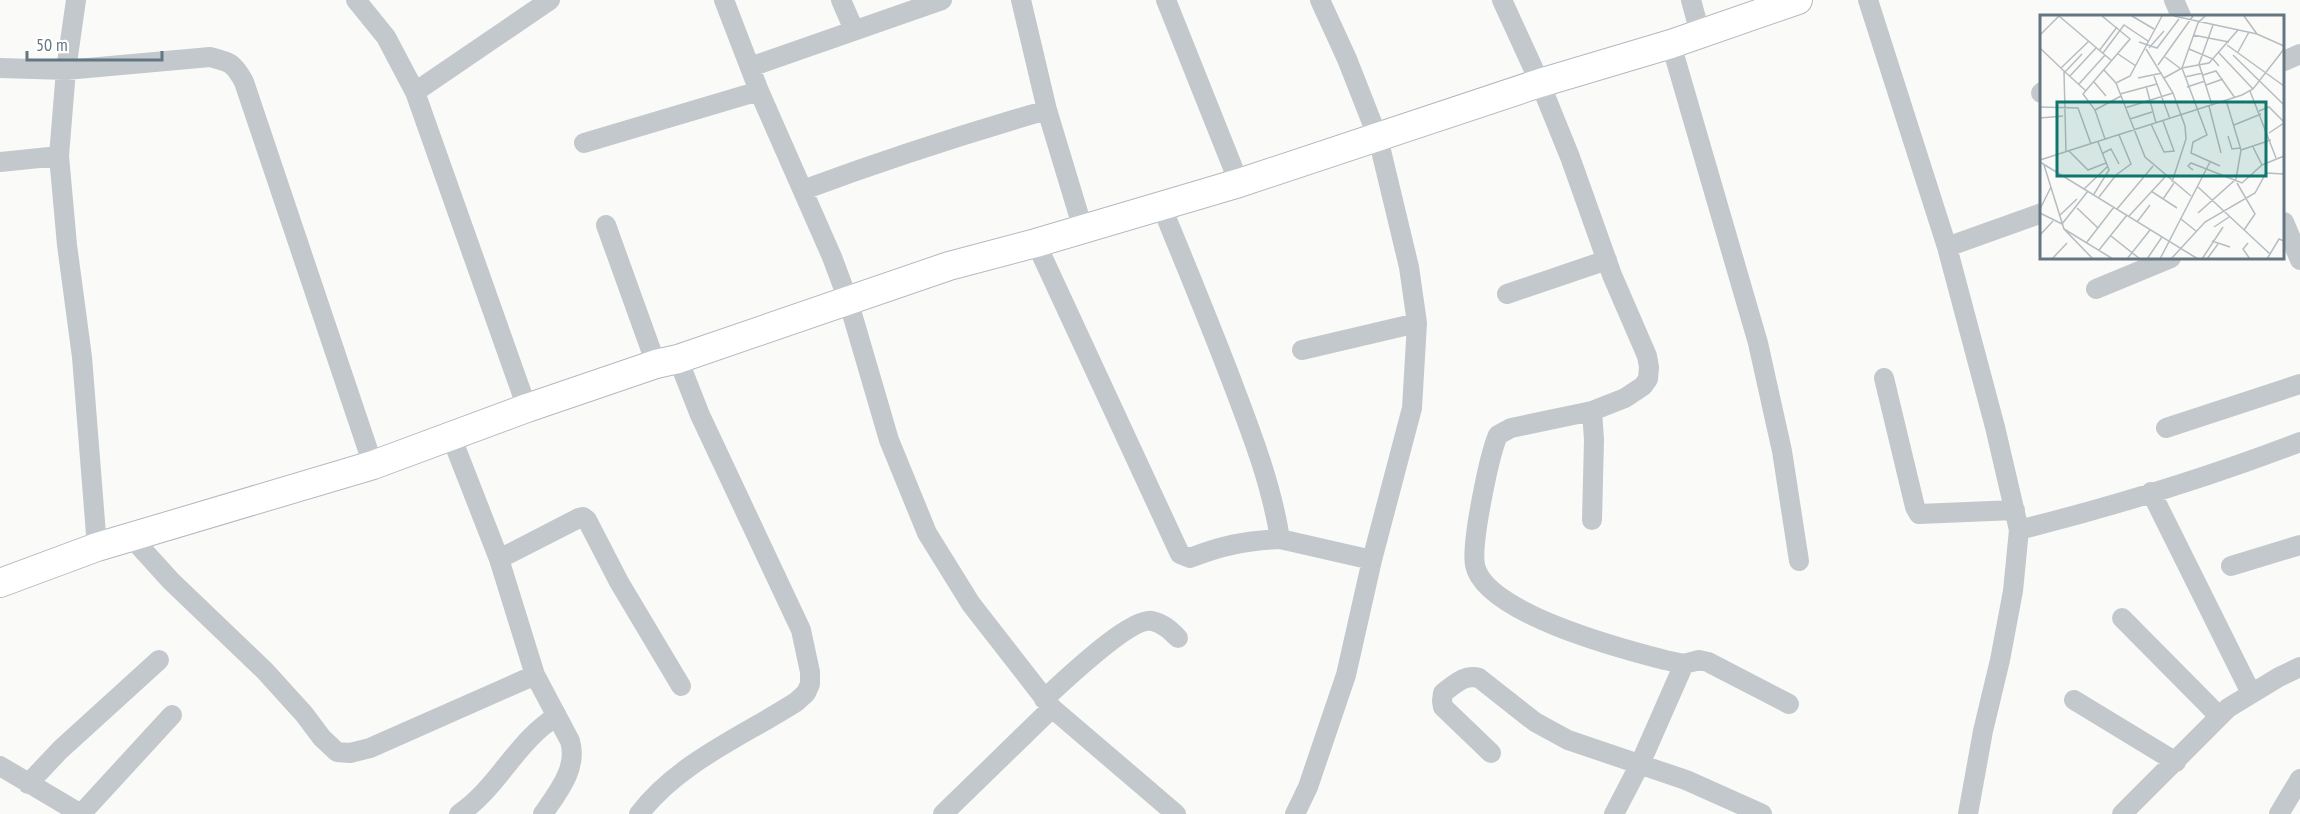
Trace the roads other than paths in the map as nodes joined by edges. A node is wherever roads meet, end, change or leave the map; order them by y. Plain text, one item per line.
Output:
1 (76, 0) edge
2 (356, 0) edge
3 (550, 0) edge
4 (724, 0) edge
5 (841, 0) edge
6 (942, 0) edge
7 (1021, 0) edge
8 (1166, 0) edge
9 (1320, 0) edge
10 (1502, 0) edge
11 (1690, 0) edge
12 (1798, 0) edge
13 (1868, 0) edge
14 (2174, 0) edge
15 (2181, 15) edge
16 (854, 30) junction
17 (1700, 33) junction
18 (1671, 44) junction
19 (2300, 54) edge
20 (2285, 60) edge
21 (750, 67) junction
22 (0, 68) edge
23 (66, 70) junction
24 (1540, 82) junction
25 (759, 91) junction
26 (414, 92) junction
27 (1047, 110) junction
28 (1378, 138) junction
29 (584, 143) dead end
30 (59, 156) junction
31 (0, 162) edge
32 (1239, 183) junction
33 (803, 190) junction
34 (1161, 205) junction
35 (2040, 214) edge
36 (606, 225) dead end
37 (2285, 226) edge
38 (1083, 229) junction
39 (1036, 243) junction
40 (1947, 247) junction
41 (1607, 260) junction
42 (2166, 260) edge
43 (2300, 260) edge
44 (2096, 289) dead end
45 (1507, 294) dead end
46 (848, 300) junction
47 (1417, 322) junction
48 (1302, 350) dead end
49 (667, 362) junction
50 (1884, 378) dead end
51 (2300, 384) edge
52 (527, 408) junction
53 (1592, 411) junction
54 (2166, 428) dead end
55 (451, 436) junction
56 (2300, 442) edge
57 (373, 465) junction
58 (2151, 492) junction
59 (2015, 510) junction
60 (1592, 520) dead end
61 (2019, 530) junction
62 (132, 538) junction
63 (1280, 539) junction
64 (2300, 545) edge
65 (97, 547) junction
66 (499, 559) junction
67 (1372, 560) junction
68 (1799, 561) dead end
69 (2231, 566) dead end
70 (0, 583) edge
71 (2122, 618) dead end
72 (1178, 638) dead end
73 (159, 660) dead end
74 (1684, 664) junction
75 (2300, 667) edge
76 (535, 675) junction
77 (681, 686) dead end
78 (2251, 693) junction
79 (2074, 700) dead end
80 (1048, 704) junction
81 (1789, 704) dead end
82 (172, 715) dead end
83 (556, 716) junction
84 (2219, 716) junction
85 (1491, 753) dead end
86 (2176, 762) junction
87 (1640, 764) junction
88 (0, 766) edge
89 (2300, 779) edge
90 (28, 784) junction
91 (459, 814) edge
92 (543, 814) edge
93 (639, 814) edge
94 (943, 814) edge
95 (1176, 814) edge
96 (1295, 814) edge
97 (1614, 814) edge
98 (1762, 814) edge
99 (1968, 814) edge
100 (2122, 814) edge
101 (2279, 814) edge

1 - 23 street
2 - 26 street
3 - 26 street
4 - 21 street
5 - 16 street
6 - 16 street
7 - 27 street
8 - 32 street
9 - 28 street
10 - 24 street
11 - 17 street
12 - 17 street
13 - 40 street
14 - 15 street
16 - 21 street
17 - 18 street
18 - 24 street
18 - 68 street
19 - 20 street
21 - 25 street
22 - 23 street
23 - 30 street
23 - 57 street
24 - 28 street
24 - 41 street
25 - 29 street
25 - 33 street
26 - 52 street
27 - 33 street
27 - 38 street
28 - 32 street
28 - 47 street
30 - 31 street
30 - 65 street
32 - 34 street
33 - 46 street
34 - 38 street
34 - 63 street
35 - 40 street
36 - 49 street
37 - 43 street
38 - 39 street
39 - 46 street
39 - 63 street
40 - 59 street
41 - 45 street
41 - 53 street
42 - 44 street
46 - 49 street
46 - 80 street
47 - 48 street
47 - 67 street
49 - 52 street
49 - 93 street
50 - 59 street
51 - 54 street
52 - 55 street
53 - 60 street
53 - 74 street
55 - 57 street
55 - 66 street
56 - 58 street
57 - 62 street
58 - 61 street
58 - 78 street
59 - 61 street
61 - 99 street
62 - 65 street
62 - 76 street
63 - 67 street
64 - 69 street
65 - 70 street
66 - 76 street
66 - 77 street
67 - 96 street
71 - 84 street
72 - 80 street
73 - 90 street
74 - 81 street
74 - 87 street
75 - 78 street
76 - 83 street
78 - 84 street
79 - 86 street
80 - 94 street
80 - 95 street
82 - 90 street
83 - 91 street
83 - 92 street
84 - 86 street
85 - 87 street
86 - 100 street
87 - 97 street
87 - 98 street
88 - 90 street
89 - 101 street

